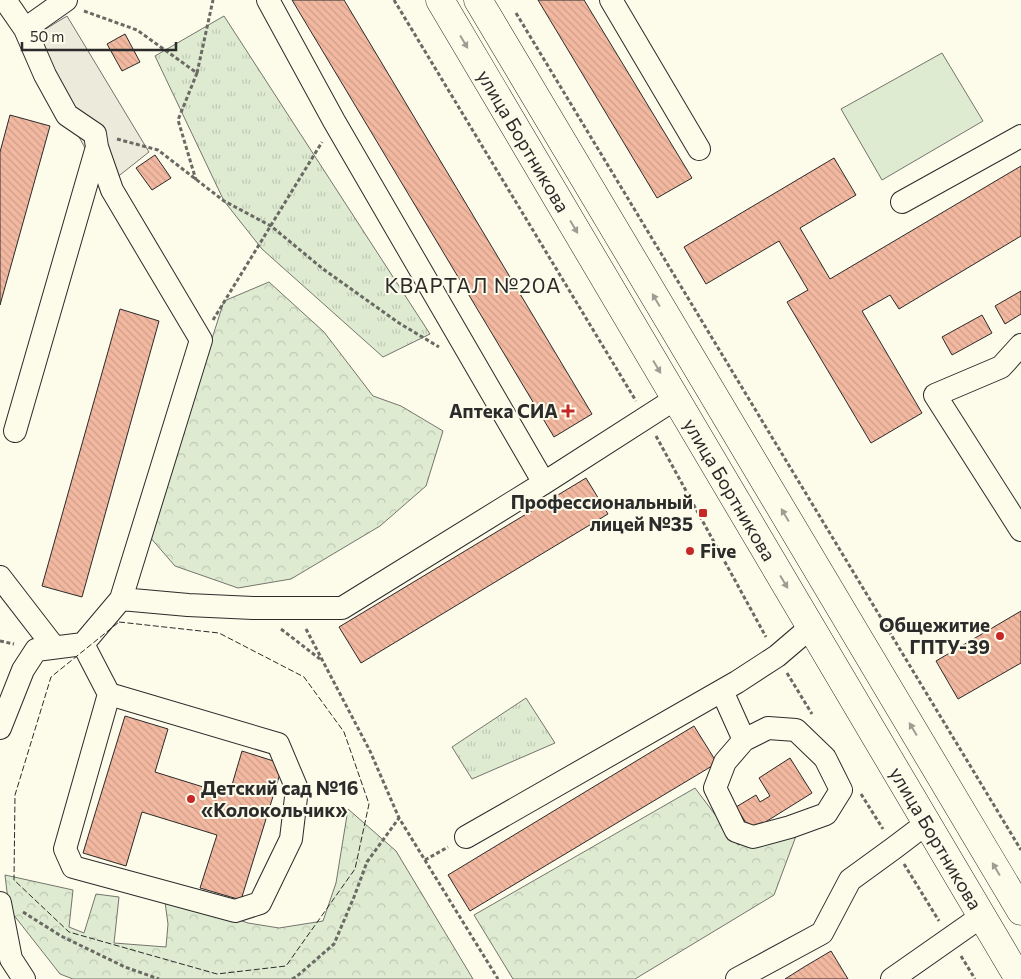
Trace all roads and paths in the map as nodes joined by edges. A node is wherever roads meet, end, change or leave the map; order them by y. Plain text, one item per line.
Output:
1 (5, 0) edge
2 (213, 0) edge
3 (268, 0) edge
4 (394, 0) edge
5 (440, 0) edge
6 (478, 0) edge
7 (611, 0) edge
8 (63, 1) edge
9 (513, 8) dead end
10 (26, 28) junction
11 (197, 72) junction
12 (334, 121) junction
13 (1021, 136) edge
14 (96, 141) junction
15 (699, 149) dead end
16 (196, 180) junction
17 (902, 202) dead end
18 (271, 226) junction
19 (201, 340) junction
20 (1021, 345) edge
21 (447, 352) dead end
22 (704, 380) junction
23 (676, 399) junction
24 (646, 418) junction
25 (15, 431) dead end
26 (544, 483) junction
27 (1021, 530) edge
28 (0, 577) edge
29 (121, 599) junction
30 (253, 608) junction
31 (342, 608) junction
32 (811, 627) junction
33 (83, 644) junction
34 (54, 647) junction
35 (777, 656) junction
36 (322, 661) junction
37 (23, 670) junction
38 (0, 681) edge
39 (722, 690) junction
40 (109, 694) junction
41 (812, 714) dead end
42 (0, 728) edge
43 (744, 740) junction
44 (859, 790) dead end
45 (399, 818) junction
46 (926, 823) junction
47 (466, 837) joint
48 (894, 848) junction
49 (1021, 850) edge
50 (425, 860) junction
51 (0, 903) edge
52 (23, 911) dead end
53 (1021, 911) edge
54 (982, 916) junction
55 (950, 939) junction
56 (24, 979) edge
57 (159, 979) edge
58 (292, 979) edge
59 (498, 979) edge
60 (738, 979) edge
61 (892, 979) edge
62 (975, 979) edge
63 (1019, 979) edge

1 - 10 street
2 - 11 path
3 - 12 street
4 - 24 path
5 -> 23 main road, улица Бортникова
22 -> 6 main road, улица Бортникова
7 - 15 street
8 - 10 street
8 - 11 path
9 - 49 path
10 - 14 street
11 - 16 path
12 - 18 path
12 - 26 street
13 - 17 street
14 - 16 path
14 - 19 street
14 - 25 street
16 - 18 path
18 - 19 path
18 - 21 path
19 - 29 street
20 - 27 street
22 - 23 main road
53 -> 22 main road, улица Бортникова
23 - 24 street
23 -> 32 main road, улица Бортникова
24 - 26 street
24 - 35 path
26 - 31 street
28 - 34 street
29 - 30 street
29 - 33 street
30 - 31 street
30 - 36 path
31 - 36 path
32 - 35 street
32 - 46 main road, улица Бортникова
33 - 34 street
33 - 40 street
34 - 37 street
35 - 39 street
35 - 41 path
36 - 45 path
37 - 38 street
37 - 42 street
39 - 43 street
39 - 47 street
40 - 40 street
43 - 43 street
44 - 48 path
45 - 50 path
45 - 58 path
46 - 48 street
46 - 54 main road, улица Бортникова
47 - 50 path
48 - 55 path
48 - 60 street
50 - 59 path
51 - 56 street
52 - 57 path
54 - 55 street
54 - 63 main road, улица Бортникова
55 - 61 street
55 - 62 path

